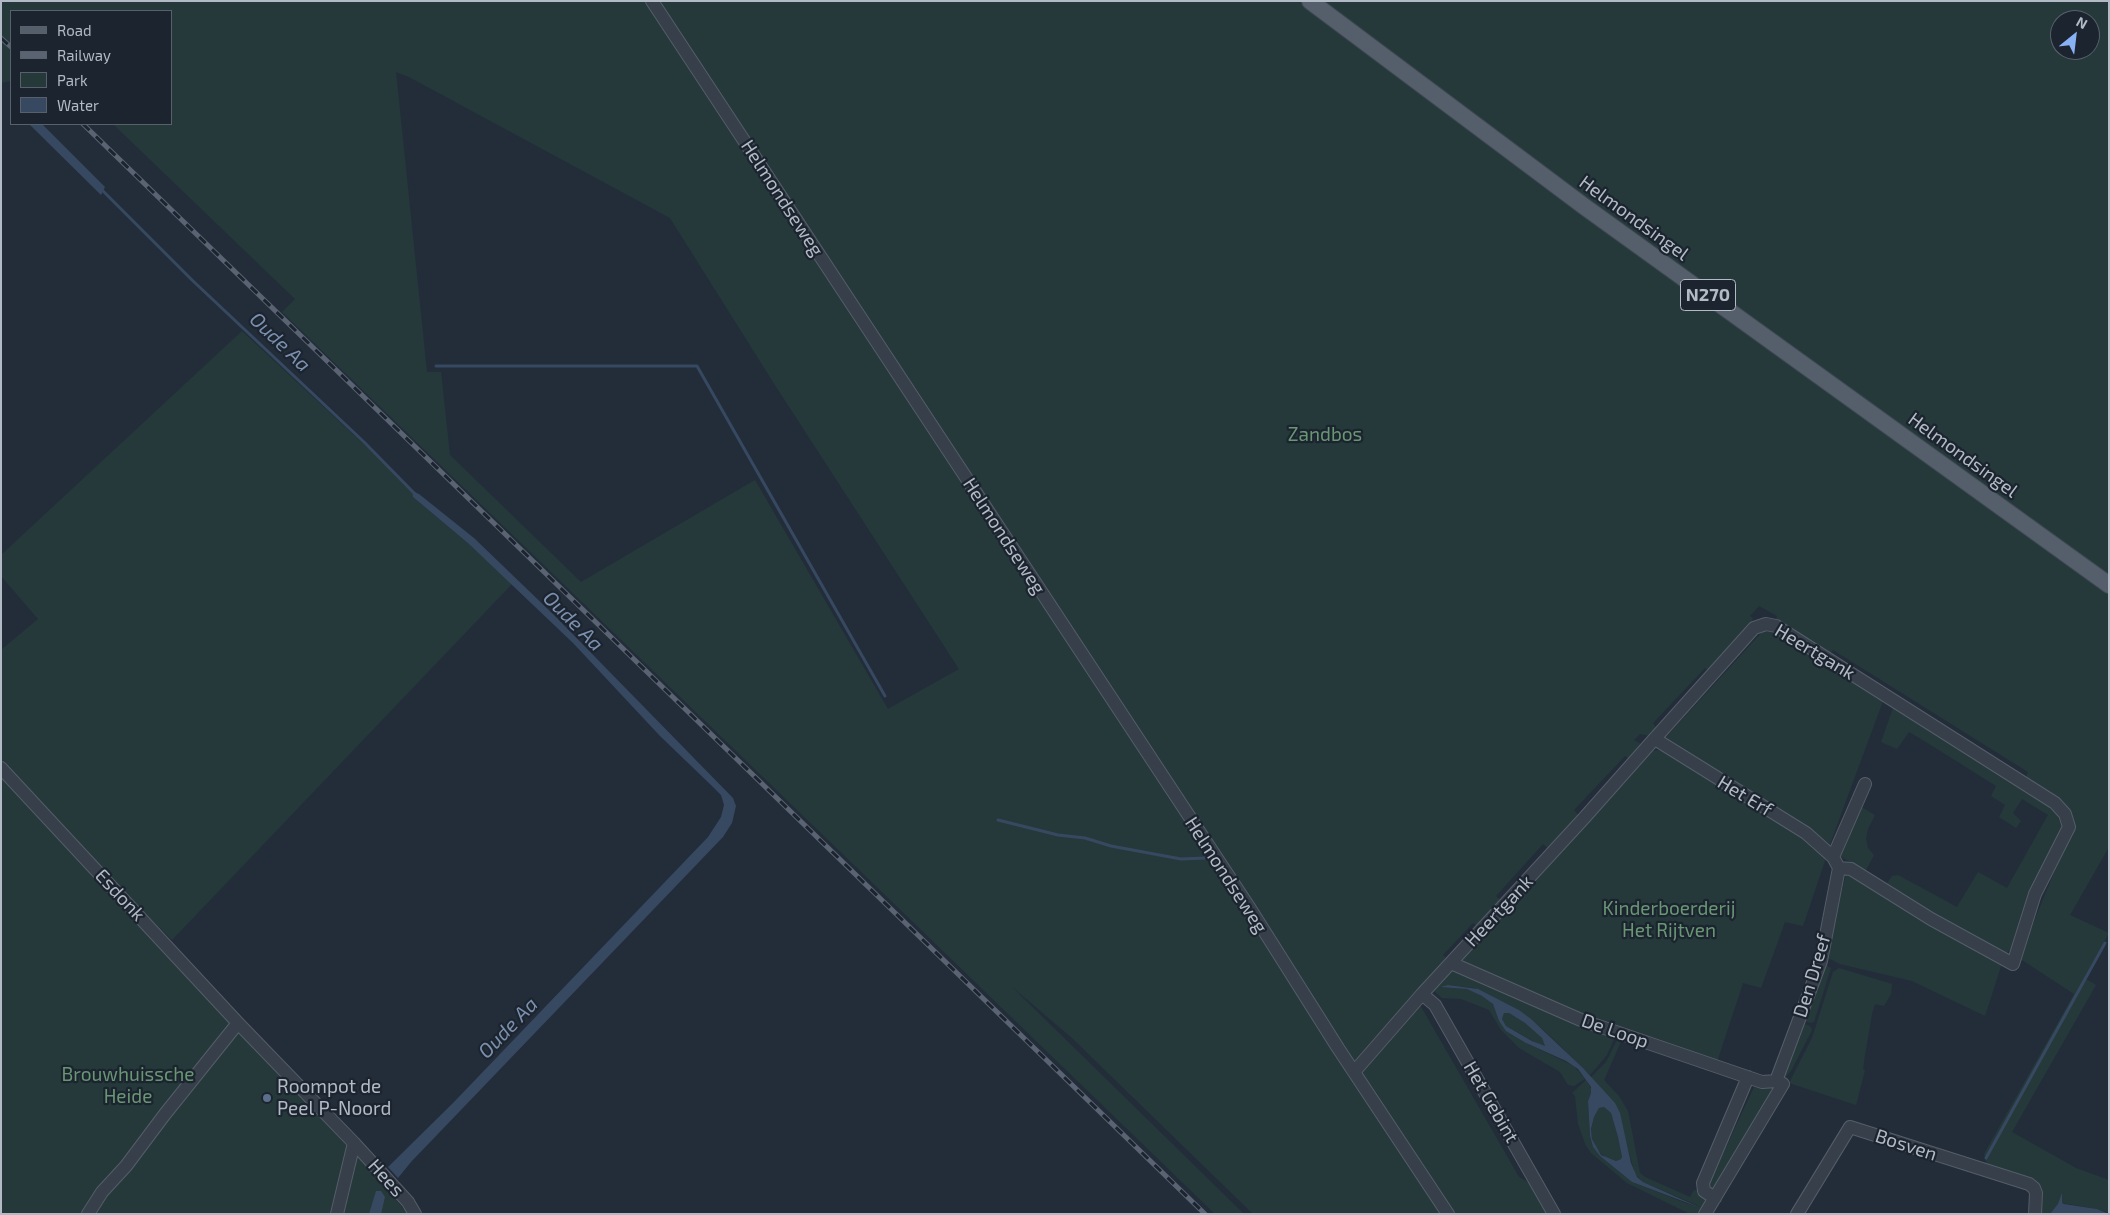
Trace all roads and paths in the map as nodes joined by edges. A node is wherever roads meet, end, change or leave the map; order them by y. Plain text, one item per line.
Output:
1 (652, 1) edge
2 (1310, 1) edge
3 (2109, 585) edge
4 (1655, 739) junction
5 (1, 768) edge
6 (1865, 784) dead end
7 (1836, 862) junction
8 (1452, 963) junction
9 (2013, 964) joint
10 (1422, 994) junction
11 (238, 1023) junction
12 (1354, 1072) junction
13 (1748, 1077) junction
14 (1780, 1083) junction
15 (354, 1144) junction
16 (1715, 1198) junction
17 (88, 1214) edge
18 (337, 1214) edge
19 (415, 1214) edge
20 (1448, 1214) edge
21 (1554, 1214) edge
22 (1705, 1214) edge
23 (1797, 1214) edge
24 (2035, 1214) edge

1 - 12 street, Helmondseweg
2 - 3 main road, Helmondsingel / N270
4 - 7 street, Het Erf
4 - 8 street, Heertgank
4 - 9 street, Heertgank
5 - 11 street, Esdonk
6 - 7 street
7 - 9 street, Het Erf
7 - 14 street, Den Dreef
8 - 10 street
8 - 13 street, De Loop
10 - 12 street
10 - 21 street, Het Gebint
11 - 15 street, Hees
11 - 17 street
12 - 20 street, Helmondseweg
13 - 14 street, De Loop
13 - 16 street
14 - 16 street, Den Dreef
15 - 18 street, Hees
15 - 19 street, Hees
16 - 22 street, Den Dreef
23 - 24 street, Bosven

